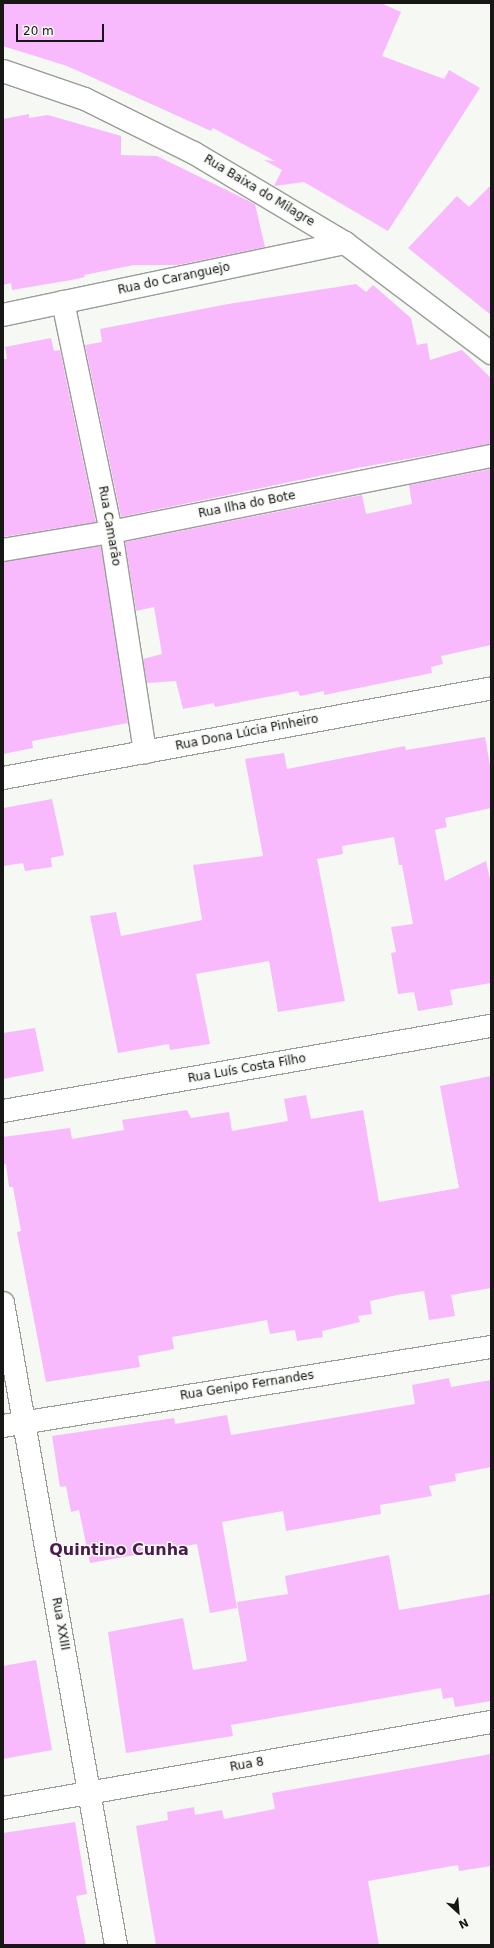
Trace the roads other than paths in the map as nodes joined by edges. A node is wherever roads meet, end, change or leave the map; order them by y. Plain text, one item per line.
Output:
1 (3, 71) edge
2 (31, 80) junction
3 (3, 85) edge
4 (345, 243) junction
5 (63, 302) junction
6 (3, 315) edge
7 (491, 353) edge
8 (491, 456) edge
9 (111, 532) junction
10 (3, 550) edge
11 (491, 688) edge
12 (145, 752) junction
13 (3, 778) edge
14 (491, 1026) edge
15 (3, 1111) edge
16 (3, 1302) edge
17 (491, 1346) edge
18 (24, 1422) junction
19 (3, 1426) edge
20 (491, 1722) edge
21 (89, 1793) junction
22 (3, 1808) edge
23 (116, 1945) edge

1 - 2 street, Rua Baixa do Milagre
2 - 3 street
2 - 4 street, Rua Baixa do Milagre
4 - 5 street, Rua do Caranguejo
4 - 7 street, Rua Baixa do Milagre
5 - 6 street, Rua do Caranguejo
5 - 9 street, Rua Camarão
8 - 9 street, Rua Ilha do Bote
9 - 10 street, Rua Ilha do Bote
9 - 12 street, Rua Camarão
11 - 12 street, Rua Dona Lúcia Pinheiro
12 - 13 street, Rua Dona Lúcia Pinheiro
14 - 15 street, Rua Luís Costa Filho
16 - 18 street, Rua XXIII
17 - 18 street, Rua Genipo Fernandes
18 - 19 street, Rua Genipo Fernandes
18 - 21 street, Rua XXIII
20 - 21 street, Rua 8
21 - 22 street, Rua 8
21 - 23 street, Rua XXIII

